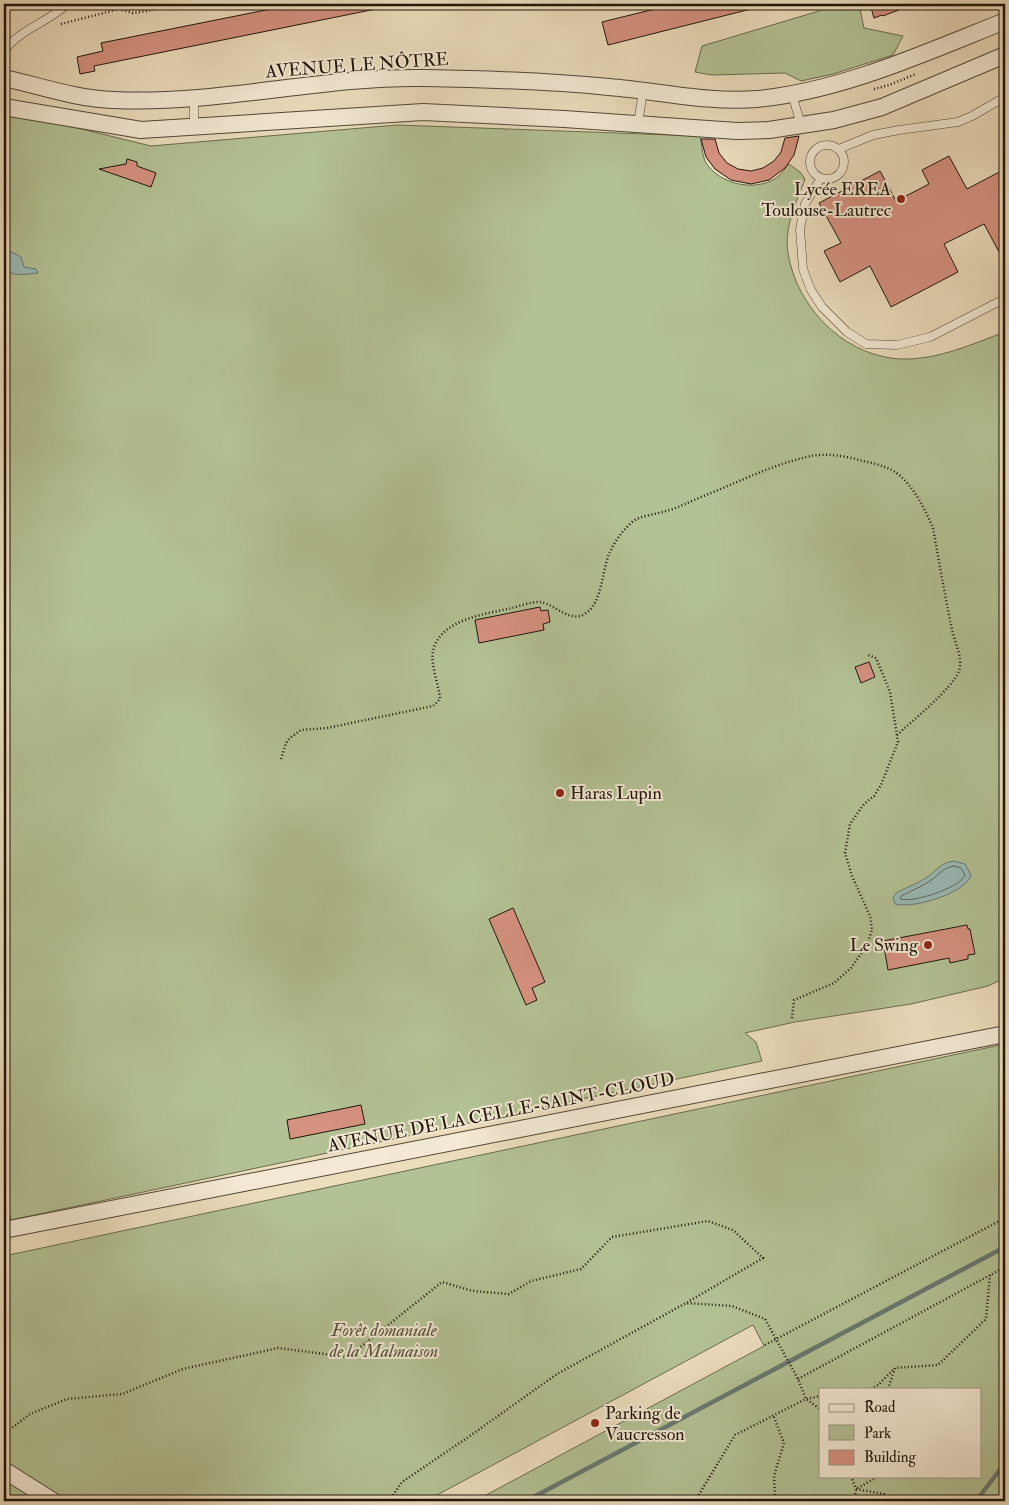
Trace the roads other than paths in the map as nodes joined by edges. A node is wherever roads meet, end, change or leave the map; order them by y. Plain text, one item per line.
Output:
1 (67, 4) edge
2 (1005, 21) edge
3 (5, 46) edge
4 (1005, 55) edge
5 (4, 78) edge
6 (643, 90) junction
7 (792, 94) junction
8 (1005, 96) edge
9 (194, 98) junction
10 (4, 107) edge
11 (638, 124) junction
12 (801, 125) junction
13 (194, 127) junction
14 (839, 149) junction
15 (820, 178) junction
16 (1005, 300) edge
17 (1005, 1034) edge
18 (4, 1230) edge
19 (4, 1470) edge
20 (53, 1501) edge

1 - 3 lane
2 - 7 street, AVENUE LE NÔTRE
4 - 12 street
5 - 9 street, AVENUE LE NÔTRE
6 - 7 street, AVENUE LE NÔTRE
6 - 9 street, AVENUE LE NÔTRE
6 - 11 lane
7 - 12 lane
8 - 14 lane
9 - 13 lane
10 - 13 street
11 - 12 street
11 - 13 street
14 - 15 lane
14 - 15 lane
15 - 16 lane
17 - 18 street, AVENUE DE LA CELLE-SAINT-CLOUD
19 - 20 street

